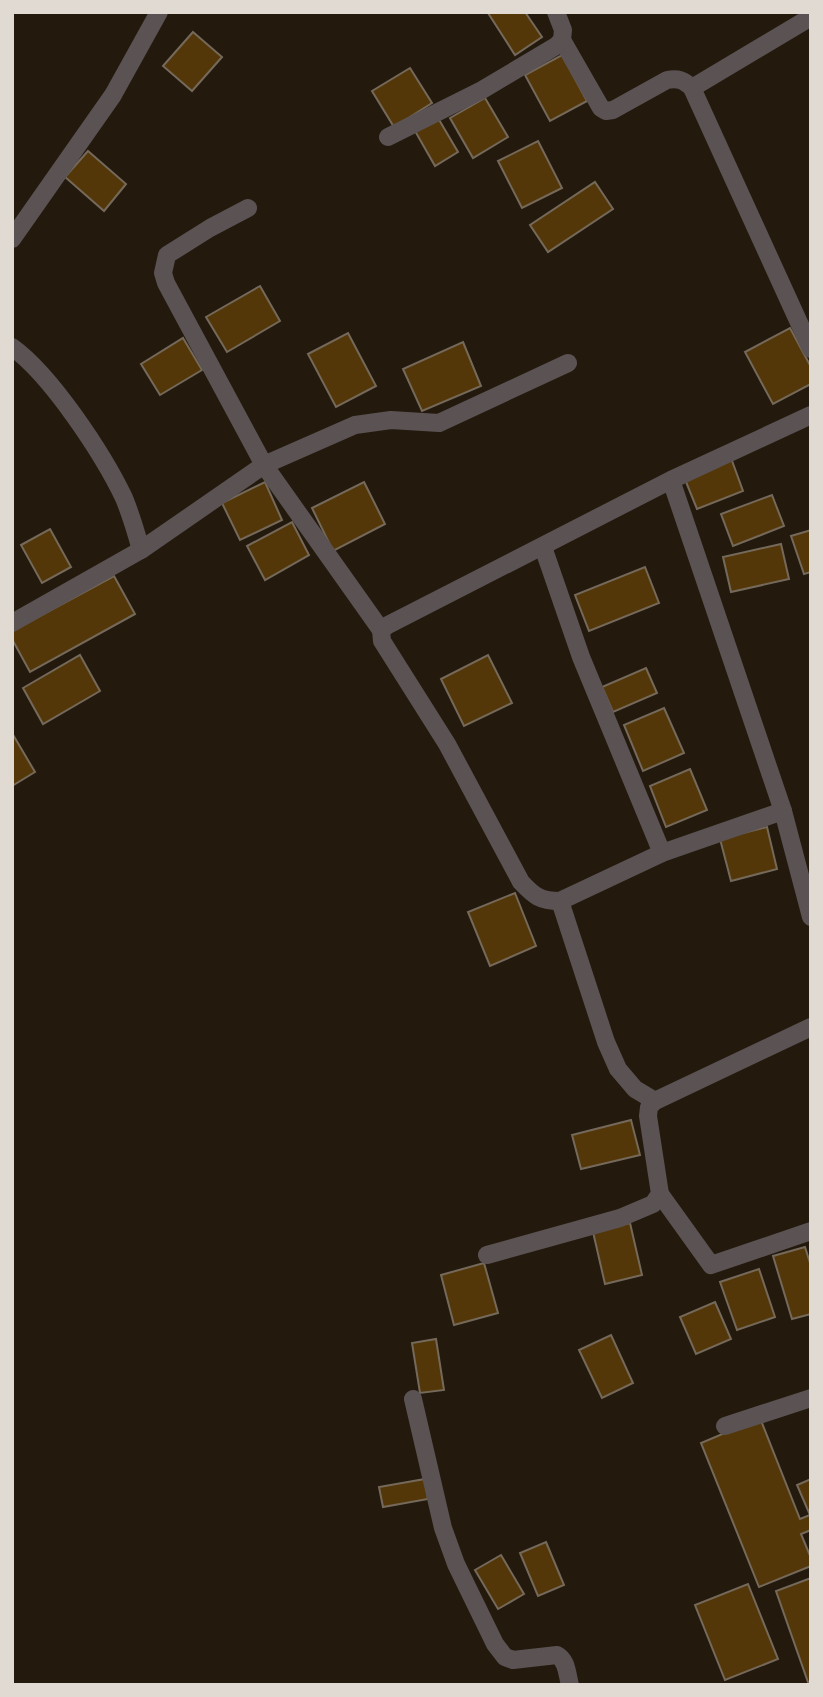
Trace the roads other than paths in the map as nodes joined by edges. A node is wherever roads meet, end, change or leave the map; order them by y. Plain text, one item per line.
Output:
1 (159, 12) edge
2 (556, 12) edge
3 (804, 17) edge
4 (562, 40) junction
5 (692, 88) junction
6 (388, 137) dead end
7 (248, 208) dead end
8 (12, 239) edge
9 (12, 346) edge
10 (811, 349) edge
11 (568, 363) dead end
12 (811, 415) edge
13 (264, 465) junction
14 (671, 480) junction
15 (543, 547) junction
16 (141, 550) junction
17 (12, 623) edge
18 (381, 630) junction
19 (783, 811) junction
20 (662, 852) junction
21 (560, 901) junction
22 (811, 917) edge
23 (811, 1027) edge
24 (655, 1101) junction
25 (660, 1194) junction
26 (811, 1231) edge
27 (487, 1255) dead end
28 (811, 1398) edge
29 (413, 1399) dead end
30 (726, 1426) dead end
31 (570, 1685) edge

1 - 8 street
2 - 4 street
3 - 5 street
4 - 5 street
4 - 6 street
5 - 10 street
7 - 13 street
9 - 16 street
11 - 13 street
12 - 14 street
13 - 16 street
13 - 18 street
14 - 15 street
14 - 19 street
15 - 18 street
15 - 20 street
16 - 17 street
18 - 21 street
19 - 20 street
19 - 22 street
20 - 21 street
21 - 24 street
23 - 24 street
24 - 25 street
25 - 26 street
25 - 27 street
28 - 30 street
29 - 31 street

